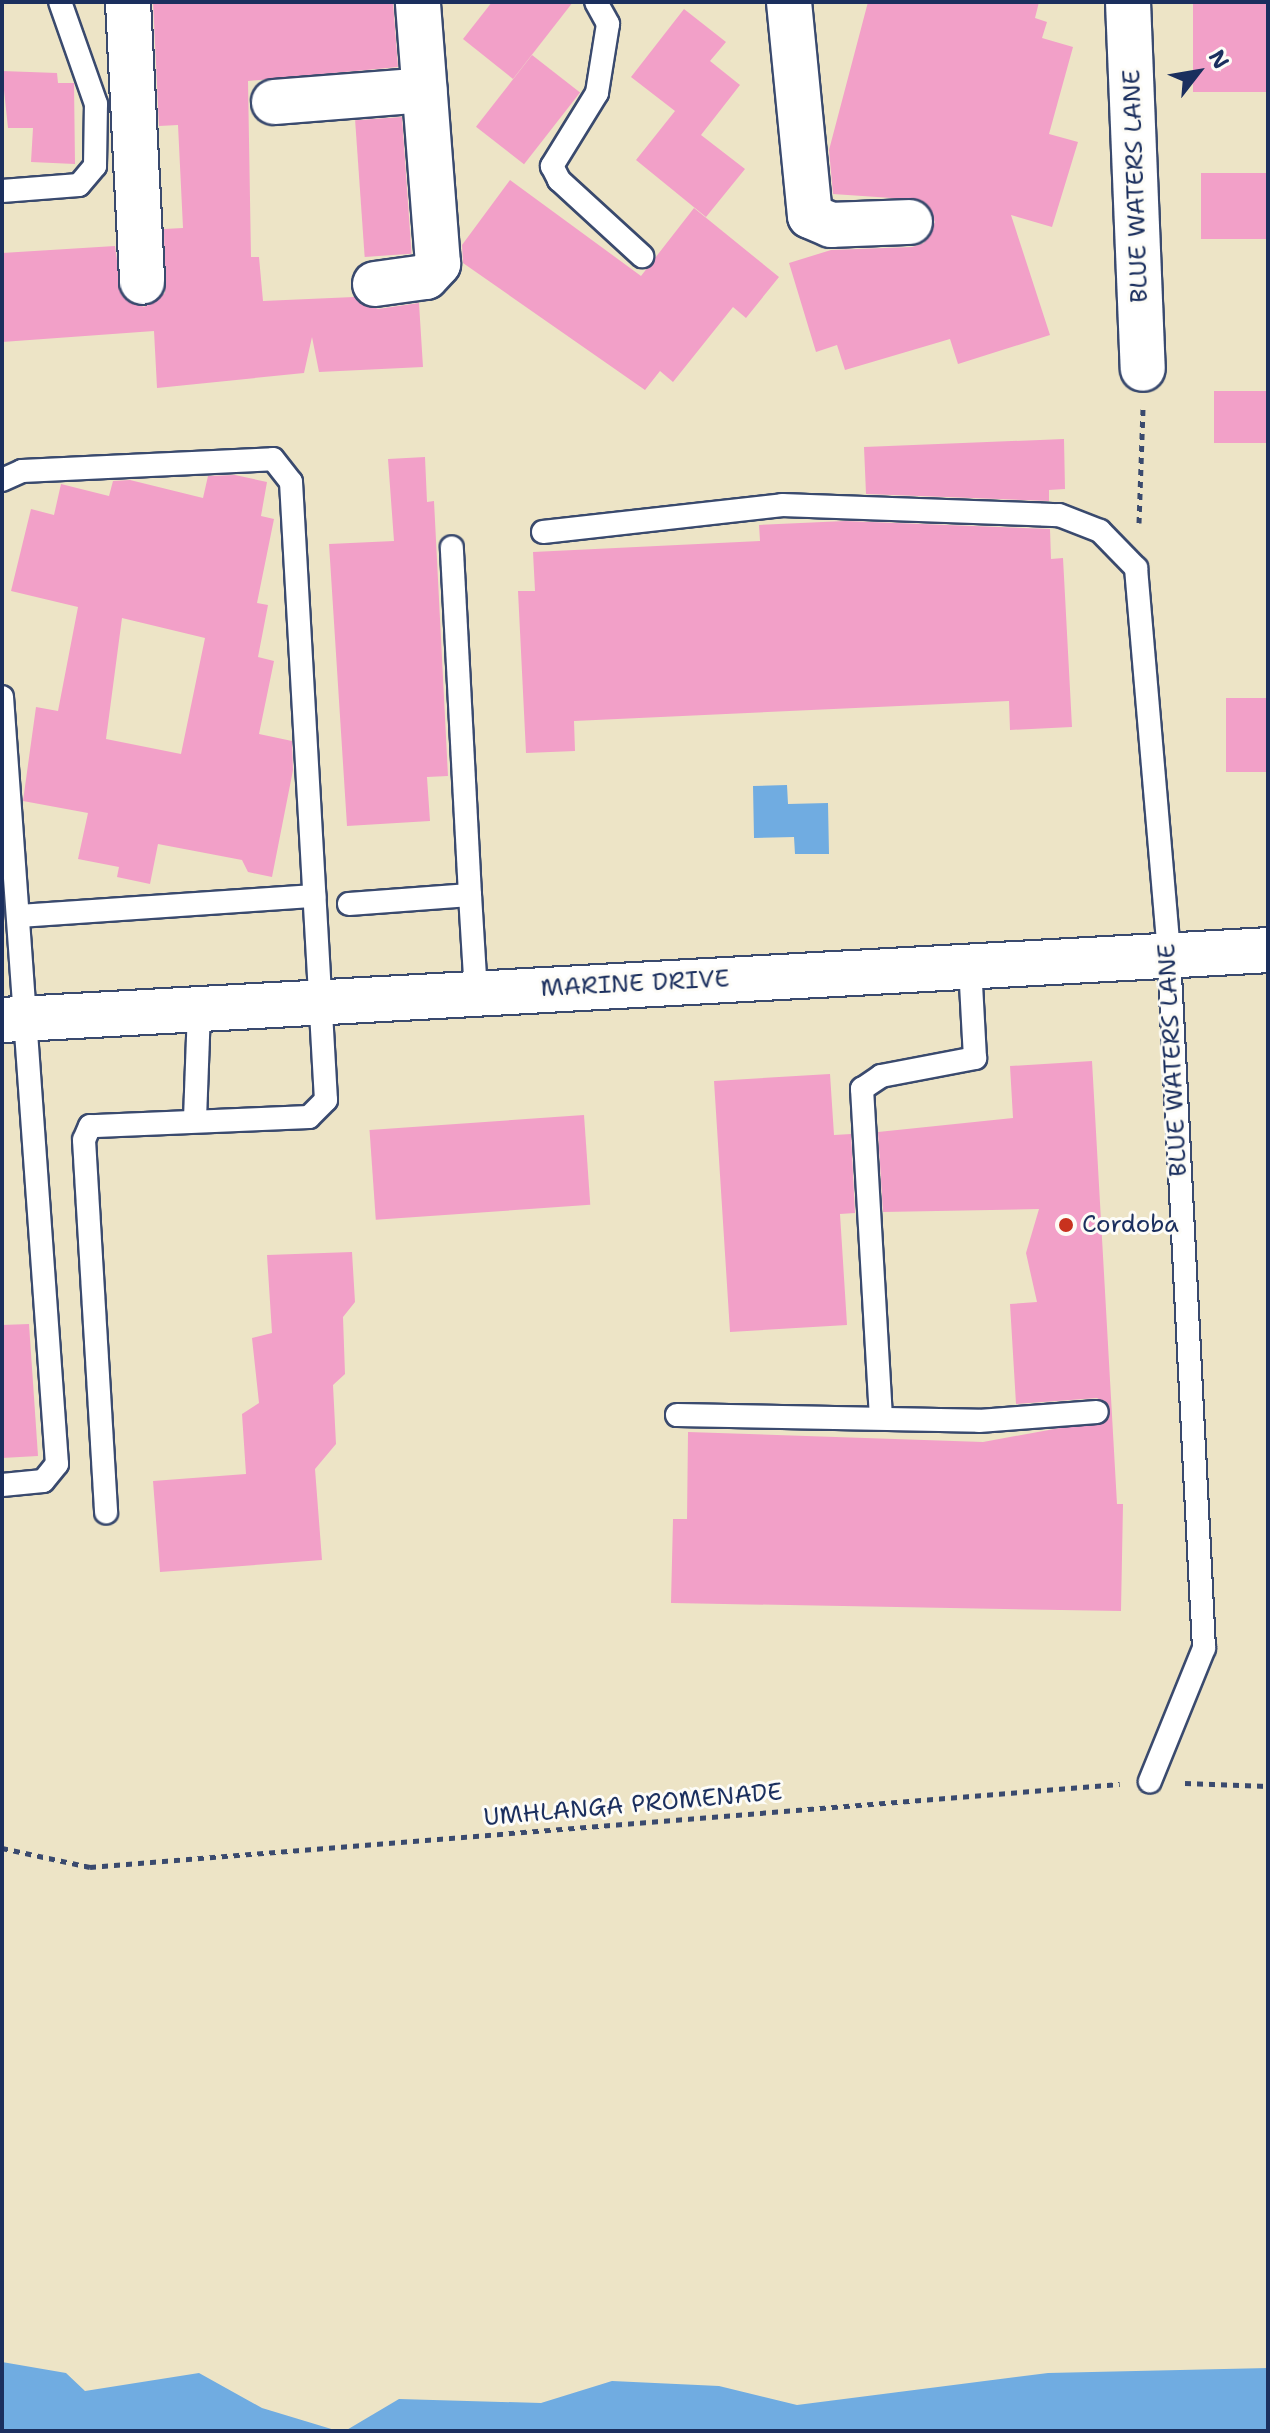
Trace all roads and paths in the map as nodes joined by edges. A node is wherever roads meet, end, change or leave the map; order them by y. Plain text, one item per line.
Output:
1 (60, 2) edge
2 (128, 2) edge
3 (418, 2) edge
4 (596, 2) edge
5 (789, 2) edge
6 (1128, 2) edge
7 (425, 90) junction
8 (274, 102) dead end
9 (2, 191) edge
10 (910, 222) dead end
11 (642, 256) dead end
12 (142, 282) dead end
13 (375, 284) dead end
14 (1143, 369) joint
15 (2, 480) edge
16 (543, 532) dead end
17 (452, 547) dead end
18 (1136, 568) junction
19 (2, 697) edge
20 (470, 895) junction
21 (314, 896) junction
22 (349, 904) dead end
23 (19, 916) junction
24 (1268, 950) edge
25 (1169, 955) junction
26 (970, 966) junction
27 (476, 993) junction
28 (320, 1002) junction
29 (199, 1009) junction
30 (15, 1020) edge
31 (195, 1119) junction
32 (1097, 1412) dead end
33 (677, 1415) dead end
34 (881, 1418) junction
35 (2, 1485) edge
36 (106, 1512) dead end
37 (1150, 1781) junction
38 (1268, 1786) edge
39 (2, 1848) edge

1 - 9 lane
2 - 12 street
3 - 7 street
4 - 11 lane
5 - 10 street
6 - 14 street, BLUE WATERS LANE
7 - 8 street
7 - 13 street
14 - 18 path
15 - 21 lane
16 - 18 lane
17 - 20 lane
18 - 25 lane, BLUE WATERS LANE
19 - 23 lane
20 - 22 lane
20 - 27 lane
21 - 23 lane
21 - 28 lane
23 - 30 lane
24 - 25 street, MARINE DRIVE
25 - 26 street, MARINE DRIVE
25 - 37 lane, BLUE WATERS LANE
26 - 27 street, MARINE DRIVE
26 - 34 lane
27 - 28 street, MARINE DRIVE
28 - 29 street, MARINE DRIVE
28 - 31 lane
29 - 30 street, MARINE DRIVE
29 - 31 lane
30 - 35 lane
31 - 36 lane
32 - 34 lane
33 - 34 lane
37 - 38 path, UMHLANGA PROMENADE
37 - 39 path, UMHLANGA PROMENADE

